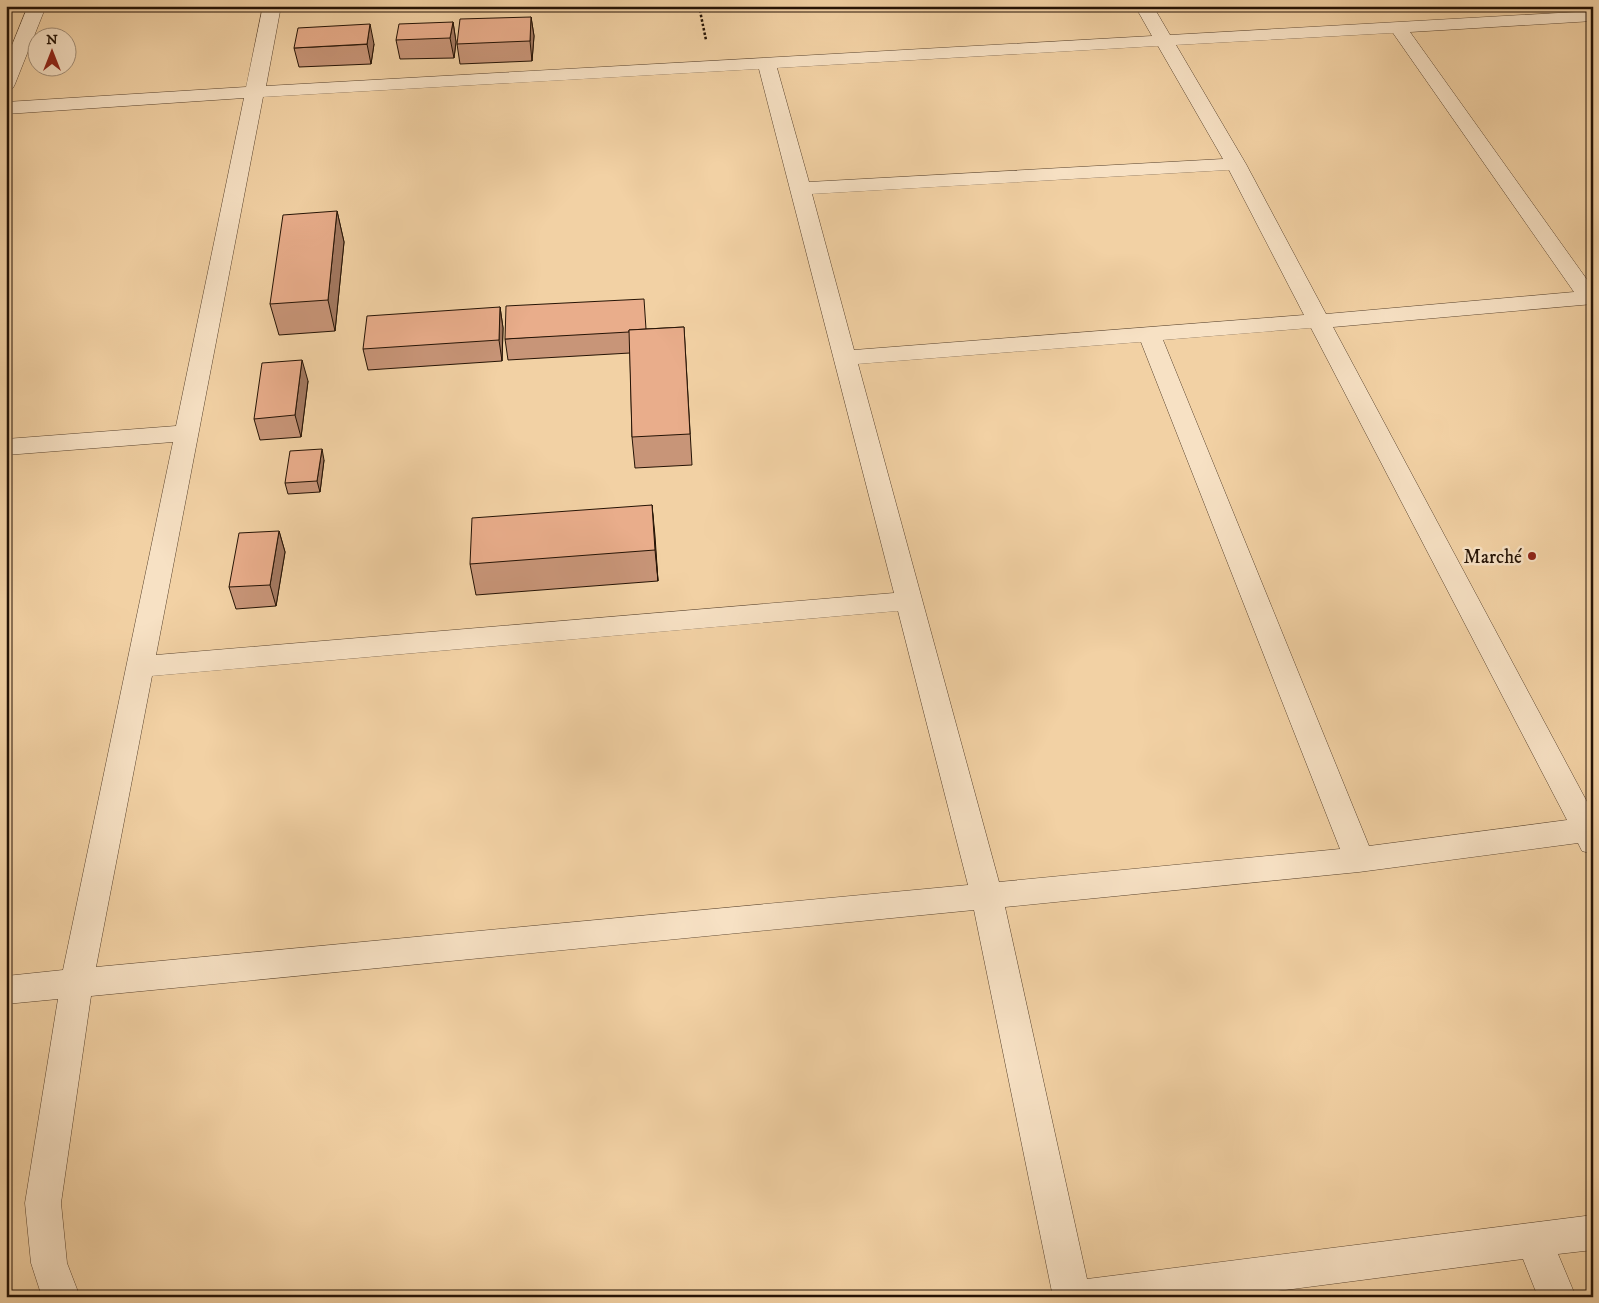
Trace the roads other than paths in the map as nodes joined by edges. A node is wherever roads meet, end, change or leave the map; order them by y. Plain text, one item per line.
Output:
1 (37, 6) edge
2 (272, 6) edge
3 (1144, 6) edge
4 (1593, 16) edge
5 (1397, 26) junction
6 (1164, 39) junction
7 (767, 64) junction
8 (6, 84) edge
9 (255, 92) junction
10 (6, 108) edge
11 (1236, 164) junction
12 (800, 188) junction
13 (1591, 297) edge
14 (1319, 321) junction
15 (1149, 334) junction
16 (844, 358) junction
17 (187, 433) junction
18 (6, 447) edge
19 (909, 601) junction
20 (140, 667) junction
21 (1590, 833) edge
22 (1359, 860) junction
23 (986, 896) junction
24 (77, 983) junction
25 (6, 990) edge
26 (1593, 1232) edge
27 (1534, 1241) junction
28 (61, 1297) edge
29 (1072, 1297) edge
30 (1088, 1297) edge
31 (1557, 1297) edge

1 - 8 street
2 - 9 street
3 - 6 street
4 - 5 street
5 - 6 street
5 - 13 street
6 - 7 street
6 - 11 street
7 - 9 street
7 - 12 street
9 - 10 street
9 - 17 street
11 - 12 street
11 - 14 street
12 - 16 street
13 - 14 street
14 - 15 street
14 - 21 street
15 - 16 street
15 - 22 street
16 - 19 street
17 - 18 street
17 - 20 street
19 - 20 street
19 - 23 street
20 - 24 street
21 - 22 street
22 - 23 street
23 - 24 street
23 - 29 street
24 - 25 street
24 - 28 street
26 - 27 street
27 - 30 street
27 - 31 street

